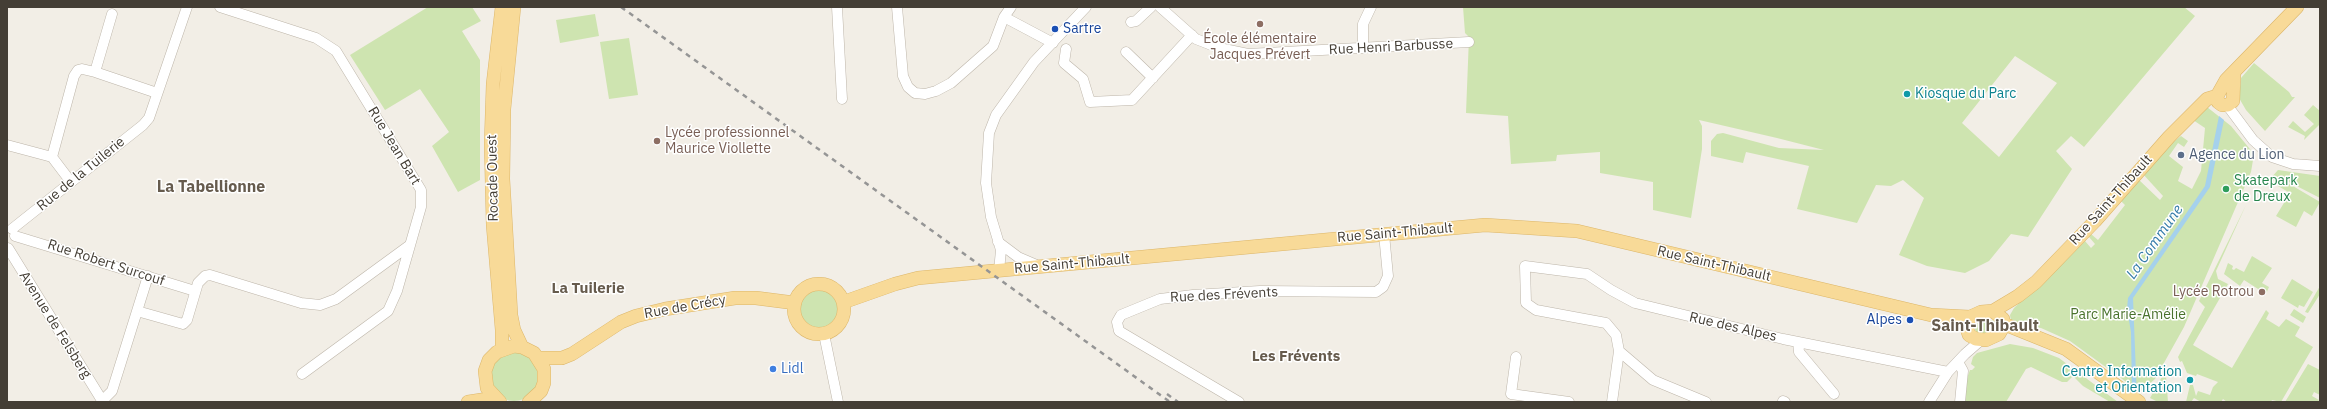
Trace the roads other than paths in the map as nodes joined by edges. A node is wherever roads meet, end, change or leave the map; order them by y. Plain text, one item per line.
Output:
1 (187, 7) edge
2 (220, 7) edge
3 (502, 7) edge
4 (514, 7) edge
5 (837, 7) edge
6 (897, 7) edge
7 (1011, 7) edge
8 (1086, 7) edge
9 (1151, 7) edge
10 (1160, 7) edge
11 (1371, 7) edge
12 (2297, 7) edge
13 (112, 14) dead end
14 (1004, 18) junction
15 (1130, 22) dead end
16 (1192, 35) junction
17 (1053, 42) junction
18 (1469, 42) dead end
19 (1364, 48) junction
20 (1066, 50) dead end
21 (1126, 52) dead end
22 (95, 72) junction
23 (1153, 78) junction
24 (157, 93) junction
25 (2224, 98) junction
26 (842, 99) dead end
27 (7, 145) edge
28 (52, 157) junction
29 (2307, 165) junction
30 (2320, 166) edge
31 (71, 182) junction
32 (12, 230) edge
33 (1384, 234) junction
34 (410, 245) junction
35 (1000, 246) junction
36 (8, 249) edge
37 (1041, 267) junction
38 (1019, 269) junction
39 (999, 271) junction
40 (148, 276) junction
41 (195, 291) junction
42 (844, 302) junction
43 (794, 303) junction
44 (137, 312) junction
45 (2000, 322) junction
46 (1971, 330) junction
47 (824, 334) junction
48 (1798, 342) junction
49 (522, 347) junction
50 (502, 349) junction
51 (1620, 351) junction
52 (1516, 357) dead end
53 (539, 358) junction
54 (562, 358) junction
55 (1958, 362) junction
56 (1948, 372) junction
57 (302, 374) dead end
58 (545, 375) junction
59 (486, 382) junction
60 (1834, 394) dead end
61 (497, 400) edge
62 (102, 402) edge
63 (469, 402) edge
64 (530, 402) edge
65 (838, 402) edge
66 (1239, 402) edge
67 (1569, 402) edge
68 (1612, 402) edge
69 (1706, 402) edge
70 (1929, 402) edge
71 (1960, 402) edge
72 (2139, 402) edge

1 - 24 street
2 - 34 street, Rue Jean Bart
3 - 50 main road, Rocade Ouest
4 - 49 main road, Rocade Ouest
5 - 26 street
6 - 14 street
7 - 14 street
8 - 17 street
9 - 15 street
10 - 16 street, Rue Henri Barbusse
11 - 19 street
12 - 25 main road
13 - 22 street
14 - 17 street
16 - 19 street, Rue Henri Barbusse
16 - 23 street
17 - 35 street
18 - 19 street, Rue Henri Barbusse
20 - 23 street
21 - 23 street
22 - 24 street
22 - 28 street
24 - 31 street, Rue de la Tuilerie
25 - 29 street
25 - 29 street
25 - 45 main road, Rue Saint-Thibault
27 - 28 street
28 - 31 street
29 - 30 street
31 - 32 street, Rue de la Tuilerie
32 - 36 street, Avenue de Felsberg
32 - 40 street, Rue Robert Surcouf
33 - 37 main road, Rue Saint-Thibault
33 - 46 main road, Rue Saint-Thibault
33 - 66 street, Rue des Frévents
34 - 41 street
34 - 57 street, Rue Jean Bart
35 - 37 street
35 - 38 street
35 - 39 street
36 - 62 street, Avenue de Felsberg
37 - 38 main road, Rue Saint-Thibault
38 - 39 main road, Rue Saint-Thibault
39 - 42 main road, Rue Saint-Thibault
40 - 41 street, Rue Robert Surcouf
40 - 44 street
41 - 44 street
42 - 43 main road
42 - 47 main road
43 - 47 main road
43 - 54 main road, Rue de Crécy
44 - 62 street
45 - 46 main road
45 - 46 main road
45 - 72 main road
46 - 55 street
47 - 65 street
48 - 51 street, Rue des Alpes
48 - 56 street, Rue des Alpes
48 - 60 street
49 - 50 main road
49 - 53 main road
50 - 59 main road
51 - 68 street
51 - 69 street
52 - 67 street
53 - 54 main road, Rue de Crécy
53 - 58 main road
54 - 58 main road, Rue de Crécy
55 - 56 street
55 - 71 street
56 - 70 street
58 - 64 main road
59 - 61 main road
59 - 63 main road
61 - 63 main road

